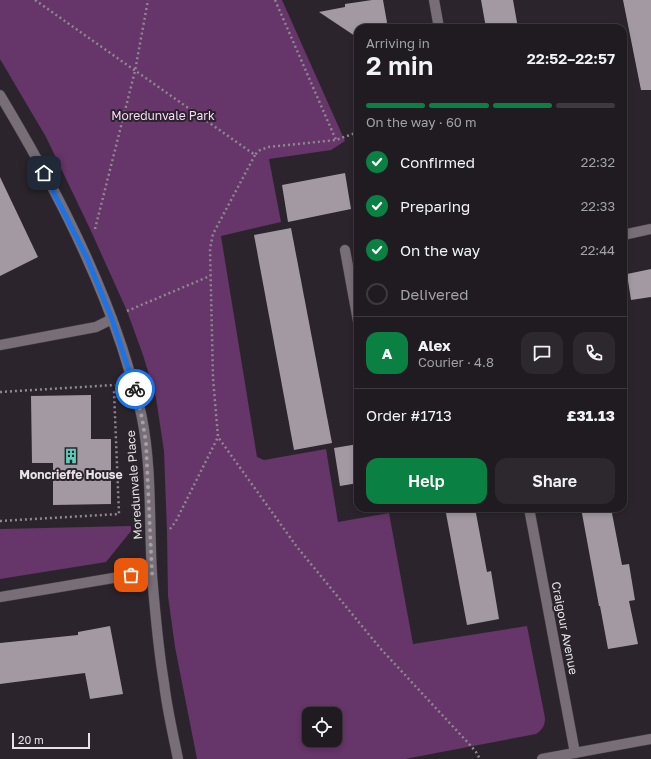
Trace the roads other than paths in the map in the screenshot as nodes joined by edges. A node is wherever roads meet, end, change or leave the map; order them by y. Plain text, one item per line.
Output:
1 (434, 0) edge
2 (438, 24) edge
3 (0, 95) edge
4 (651, 229) edge
5 (627, 233) edge
6 (345, 250) dead end
7 (354, 299) edge
8 (112, 319) junction
9 (0, 345) edge
10 (530, 512) edge
11 (152, 574) junction
12 (0, 597) edge
13 (651, 739) edge
14 (575, 753) junction
15 (178, 759) edge
16 (542, 759) edge

1 - 2 street
3 - 8 street, Moredunvale Place
4 - 5 street
6 - 7 street
8 - 9 street
8 - 11 street, Moredunvale Place
10 - 14 street, Craigour Avenue
11 - 12 street
11 - 15 street, Moredunvale Place
13 - 14 street
14 - 16 street

